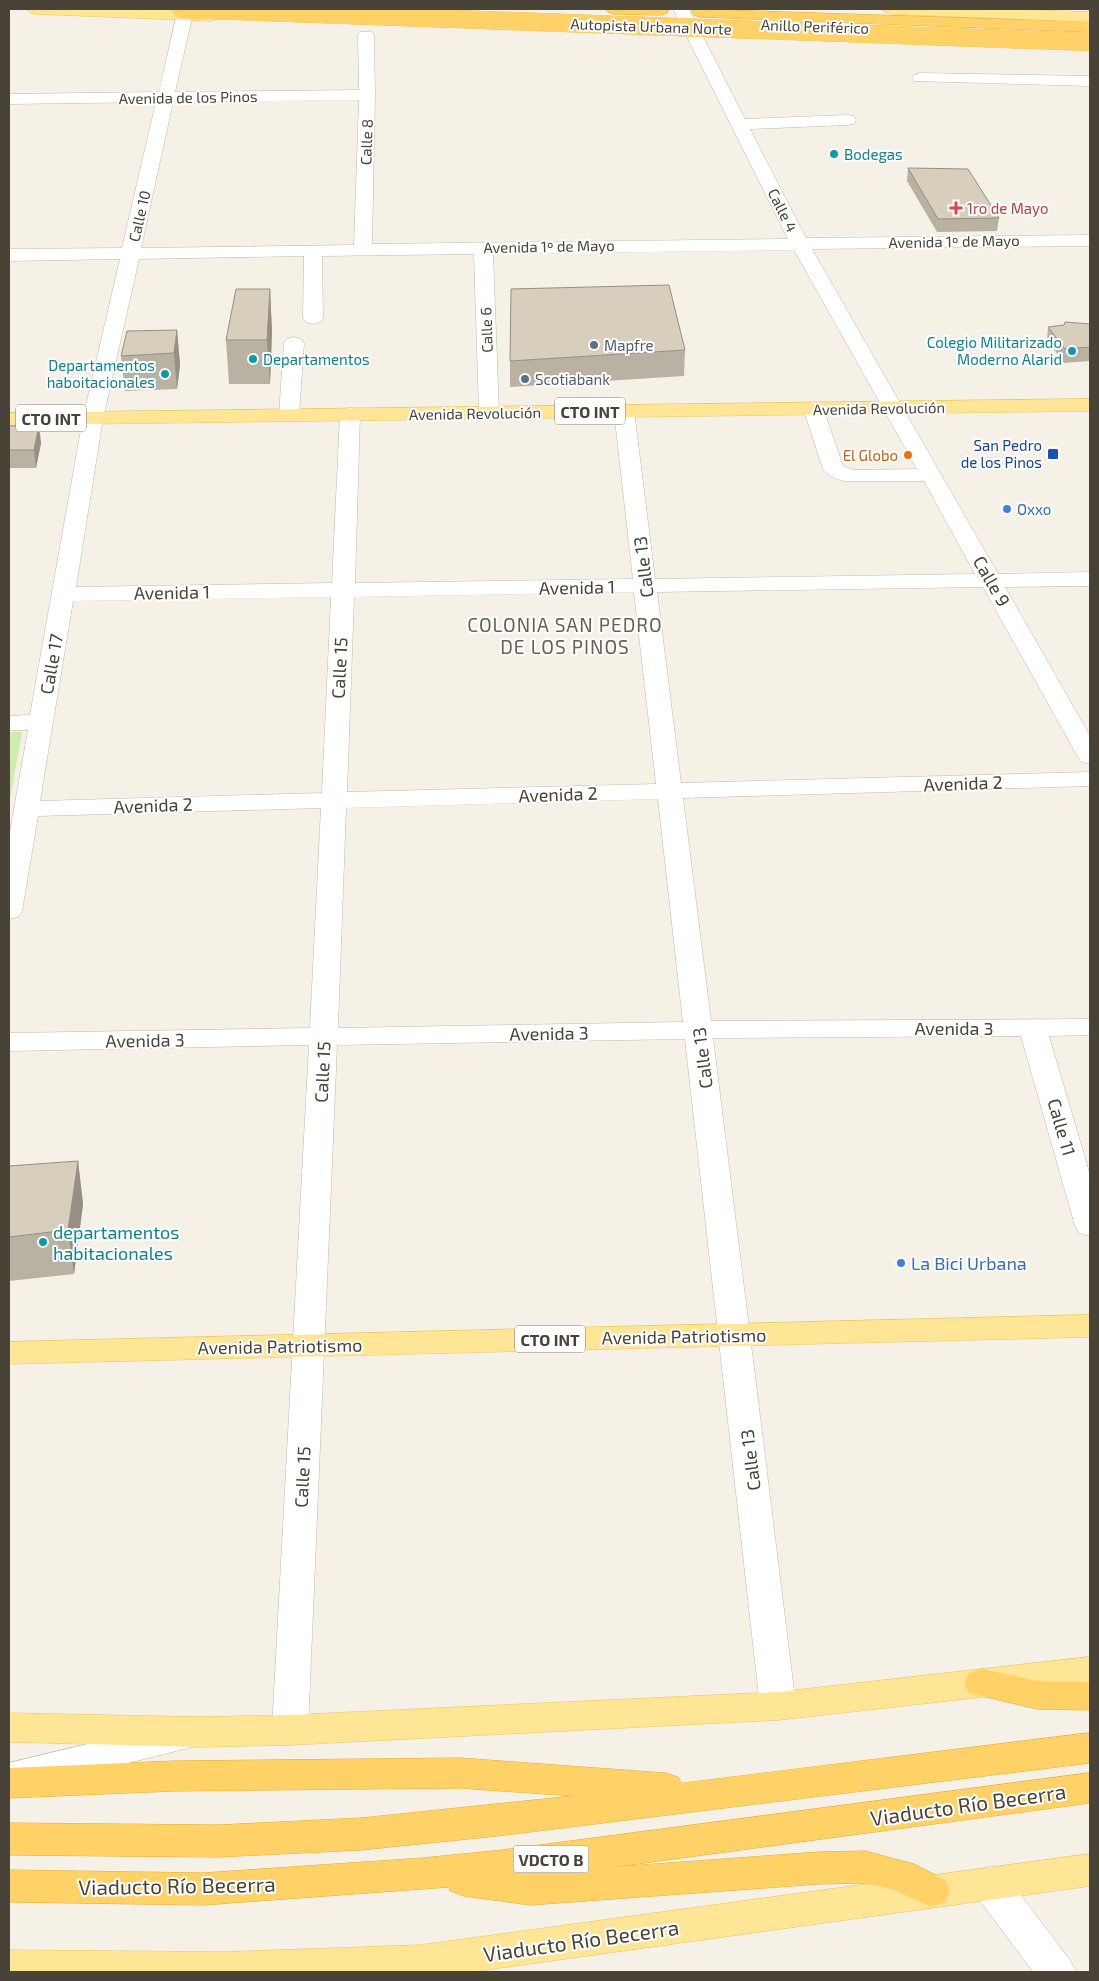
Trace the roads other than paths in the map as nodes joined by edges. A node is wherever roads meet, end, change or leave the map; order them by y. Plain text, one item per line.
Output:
1 (35, 9) edge
2 (299, 9) edge
3 (526, 9) edge
4 (614, 9) edge
5 (681, 9) edge
6 (891, 9) edge
7 (184, 11) edge
8 (664, 16) junction
9 (1090, 17) edge
10 (700, 22) junction
11 (1090, 27) edge
12 (1090, 33) edge
13 (366, 35) dead end
14 (1090, 40) edge
15 (1090, 48) edge
16 (1079, 65) dead end
17 (920, 78) dead end
18 (1090, 80) edge
19 (367, 95) junction
20 (166, 98) junction
21 (9, 99) edge
22 (848, 120) dead end
23 (739, 124) junction
24 (1090, 240) edge
25 (800, 242) junction
26 (484, 247) junction
27 (363, 249) junction
28 (313, 250) junction
29 (130, 253) junction
30 (9, 255) edge
31 (313, 318) dead end
32 (294, 343) dead end
33 (1090, 406) edge
34 (892, 407) junction
35 (813, 408) junction
36 (624, 411) junction
37 (489, 413) junction
38 (350, 414) junction
39 (289, 415) junction
40 (93, 418) junction
41 (9, 419) edge
42 (930, 475) junction
43 (1090, 579) edge
44 (992, 581) junction
45 (645, 586) junction
46 (342, 590) junction
47 (63, 594) junction
48 (41, 722) junction
49 (9, 723) edge
50 (1090, 756) edge
51 (1090, 779) edge
52 (669, 791) junction
53 (333, 800) junction
54 (26, 809) junction
55 (12, 878) edge
56 (9, 911) edge
57 (1033, 1028) junction
58 (1090, 1028) edge
59 (698, 1030) junction
60 (324, 1037) junction
61 (9, 1042) edge
62 (1090, 1226) edge
63 (1090, 1326) edge
64 (735, 1335) junction
65 (308, 1345) junction
66 (9, 1353) edge
67 (1090, 1671) edge
68 (982, 1683) junction
69 (1090, 1696) edge
70 (778, 1706) junction
71 (9, 1728) edge
72 (290, 1730) junction
73 (200, 1732) junction
74 (1090, 1748) edge
75 (9, 1778) edge
76 (9, 1783) edge
77 (1090, 1788) edge
78 (736, 1793) junction
79 (9, 1839) edge
80 (1090, 1870) edge
81 (423, 1874) junction
82 (989, 1883) junction
83 (9, 1886) edge
84 (931, 1891) junction
85 (9, 1967) edge
86 (1056, 1972) edge

1 - 7 main road
2 - 8 highway, Anillo Periférico
3 - 12 highway, Autopista Urbana Norte
4 - 8 highway, Anillo Periférico
5 - 10 street, Calle 4
6 - 9 main road
7 - 10 main road
7 - 14 highway, Autopista Urbana Norte, bridge
7 - 20 street, Calle 10
8 - 10 highway, Anillo Periférico
10 - 11 highway, Anillo Periférico
10 - 14 highway, Anillo Periférico
10 - 15 main road
10 - 23 street, Calle 4
13 - 19 street, Calle 8
16 - 18 street
17 - 18 street
19 - 20 street, Avenida de los Pinos
19 - 27 street, Calle 8
20 - 21 street, Avenida de los Pinos
20 - 29 street, Calle 10
22 - 23 street
23 - 25 street, Calle 4
24 - 25 street, Avenida 1º de Mayo
25 - 26 street, Avenida 1º de Mayo
25 - 34 street, Calle 4
26 - 27 street, Avenida 1º de Mayo
26 - 37 street, Calle 6
27 - 28 street, Avenida 1º de Mayo
28 - 29 street, Avenida 1º de Mayo
28 - 31 street
29 - 30 street, Avenida 1º de Mayo
29 - 40 street, Calle 10
32 - 39 street
33 - 34 main road, Avenida Revolución / CTO INT
34 - 35 main road, Avenida Revolución / CTO INT
34 - 42 street, Calle 9
35 - 36 main road, Avenida Revolución / CTO INT
35 - 42 street
36 - 37 main road, Avenida Revolución / CTO INT
36 - 45 street, Calle 13
37 - 38 main road, Avenida Revolución / CTO INT
38 - 39 main road, Avenida Revolución / CTO INT
38 - 46 street, Calle 15
39 - 40 main road, Avenida Revolución / CTO INT
40 - 41 main road, Avenida Revolución / CTO INT
40 - 47 street, Calle 17
42 - 44 street, Calle 9
43 - 44 street, Avenida 1
44 - 45 street, Avenida 1
44 - 50 street, Calle 9
45 - 46 street, Avenida 1
45 - 52 street, Calle 13
46 - 47 street, Avenida 1
46 - 53 street, Calle 15
47 - 48 street, Calle 17
48 - 49 street
48 - 54 street, Calle 17
51 - 52 street, Avenida 2
52 - 53 street, Avenida 2
52 - 59 street, Calle 13
53 - 54 street, Avenida 2
53 - 60 street, Calle 15
54 - 55 street, Calle 17
55 - 56 street, Calle 17
57 - 58 street, Avenida 3
57 - 59 street, Avenida 3
57 - 62 street, Calle 11
59 - 60 street, Avenida 3
59 - 64 street, Calle 13
60 - 61 street, Avenida 3
60 - 65 street, Calle 15
63 - 64 main road, Avenida Patriotismo / CTO INT
64 - 65 main road, Avenida Patriotismo / CTO INT
64 - 70 street, Calle 13
65 - 66 main road, Avenida Patriotismo / CTO INT
65 - 72 street, Calle 15
67 - 68 main road
68 - 69 highway
68 - 70 main road
70 - 72 main road
71 - 73 main road
72 - 73 main road
73 - 75 street
74 - 78 highway, VDCTO B
76 - 78 highway, VDCTO B
77 - 81 highway, Viaducto Río Becerra / VDCTO B
78 - 79 highway, VDCTO B
80 - 82 main road, Viaducto Río Becerra
81 - 83 highway, Viaducto Río Becerra / VDCTO B
81 - 84 highway
82 - 84 main road, Viaducto Río Becerra
82 - 86 street
84 - 85 main road, Viaducto Río Becerra

